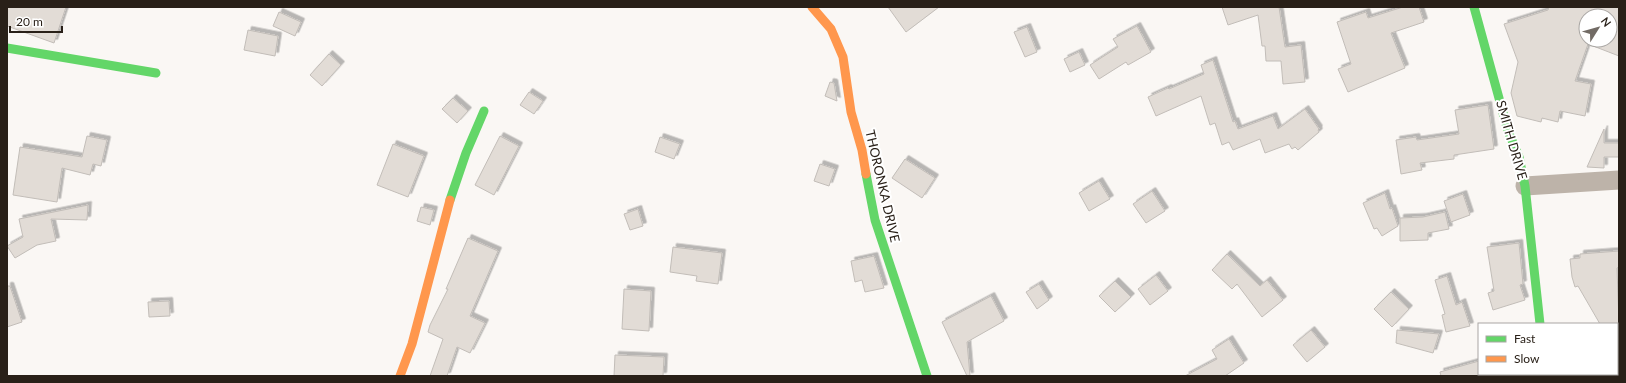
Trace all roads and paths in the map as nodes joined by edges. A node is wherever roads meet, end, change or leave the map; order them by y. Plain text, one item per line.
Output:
1 (812, 7) edge
2 (1474, 7) edge
3 (7, 48) edge
4 (156, 73) dead end
5 (484, 111) dead end
6 (1619, 180) edge
7 (1525, 186) junction
8 (1540, 323) edge
9 (400, 376) edge
10 (927, 376) edge

1 - 10 street, THORONKA DRIVE
2 - 7 street, SMITH DRIVE
3 - 4 street
5 - 9 street
6 - 7 street
7 - 8 street, SMITH DRIVE

